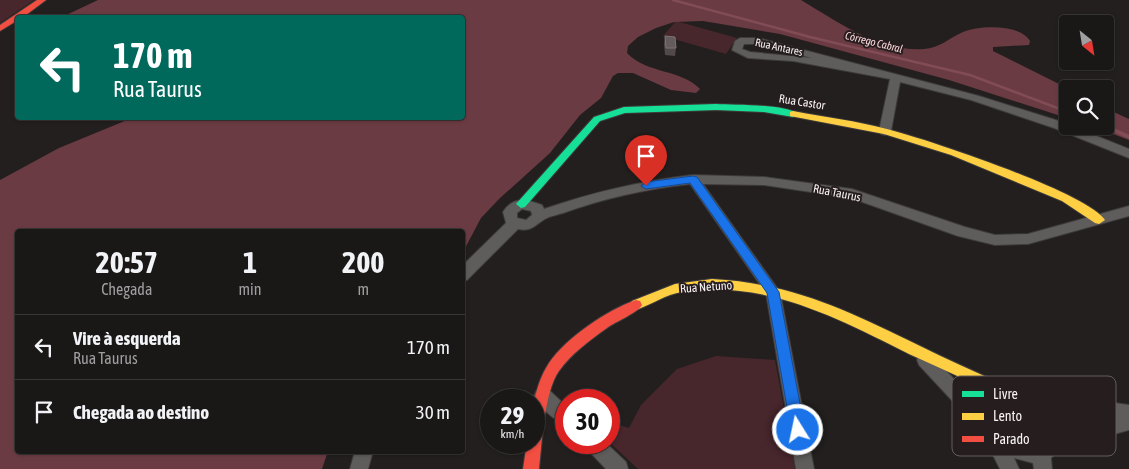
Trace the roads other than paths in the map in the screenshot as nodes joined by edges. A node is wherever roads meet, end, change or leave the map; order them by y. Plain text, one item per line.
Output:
1 (42, 0) edge
2 (20, 15) edge
3 (15, 19) edge
4 (0, 29) edge
5 (892, 76) junction
6 (885, 131) junction
7 (1129, 154) edge
8 (693, 179) junction
9 (521, 204) junction
10 (1129, 211) edge
11 (539, 216) junction
12 (1099, 220) junction
13 (515, 223) junction
14 (465, 273) edge
15 (773, 292) junction
16 (915, 350) junction
17 (970, 376) edge
18 (952, 389) edge
19 (545, 390) edge
20 (545, 398) edge
21 (555, 407) edge
22 (1116, 411) edge
23 (1129, 413) edge
24 (1129, 422) edge
25 (1116, 427) edge
26 (363, 454) edge
27 (533, 454) edge
28 (604, 454) edge
29 (1003, 456) edge
30 (359, 469) edge
31 (531, 469) edge
32 (619, 469) edge
33 (805, 469) edge
34 (1010, 469) edge

1 - 2 street
3 - 4 street
5 - 5 street, Rua Antares
5 - 6 street
5 - 7 street, Rua Antares
6 - 9 street, Rua Castor
6 - 12 street, Rua Castor
8 - 11 street, Rua Taurus
8 - 12 street, Rua Taurus
8 - 15 street
9 - 11 street
9 - 13 street
10 - 12 street, Rua Taurus
11 - 13 street
13 - 14 street
15 - 16 street, Rua Netuno
15 - 19 street, Rua Netuno
15 - 33 street
16 - 17 street, Rua Netuno
16 - 18 street
20 - 21 street
22 - 23 street
24 - 25 street
26 - 30 street
27 - 31 street, Rua Netuno
28 - 32 street
29 - 34 street

